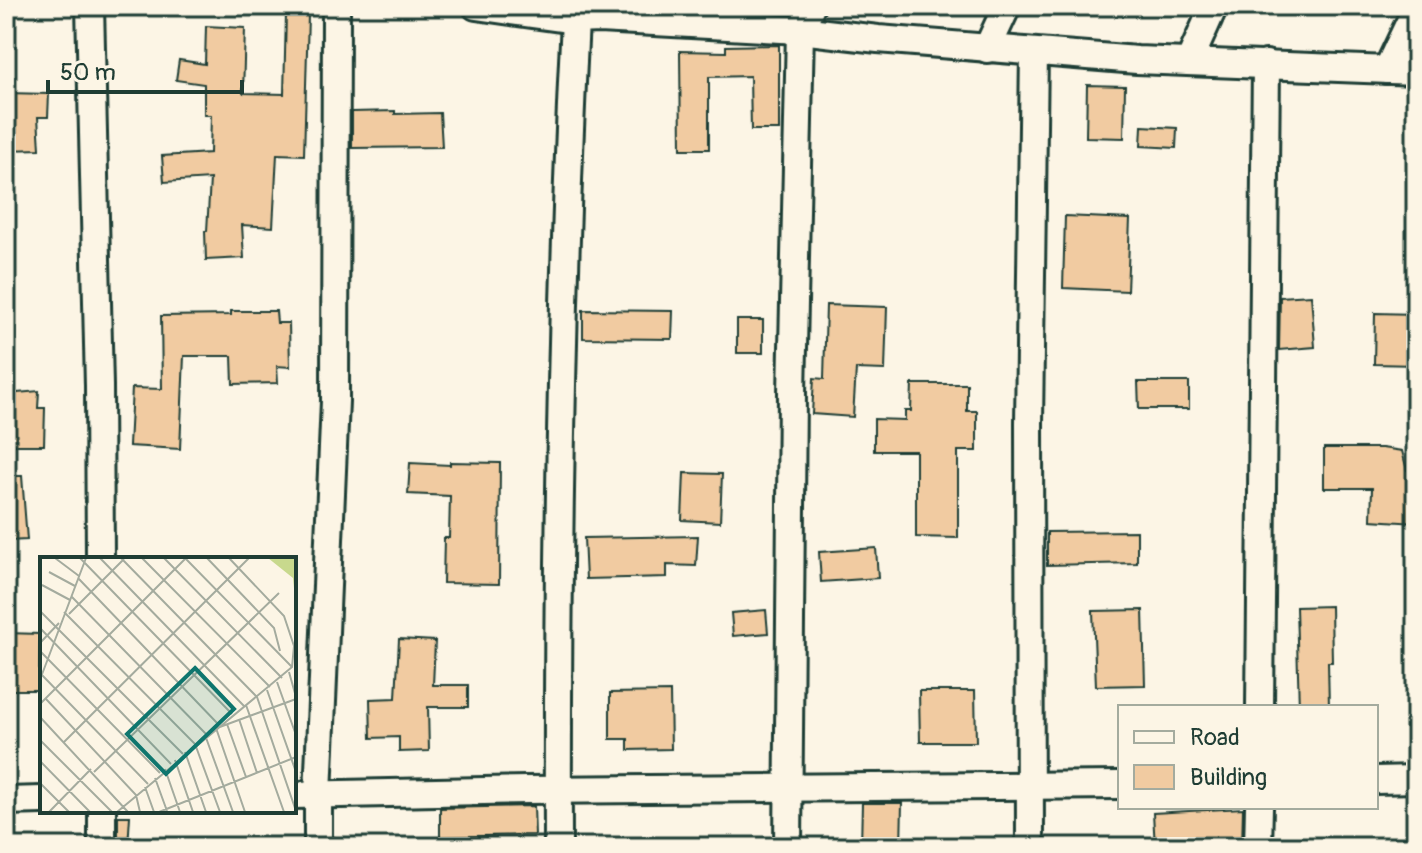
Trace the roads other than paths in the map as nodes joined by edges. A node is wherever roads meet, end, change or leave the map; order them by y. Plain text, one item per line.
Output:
1 (90, 6) edge
2 (336, 6) edge
3 (476, 6) edge
4 (1007, 6) edge
5 (1214, 6) edge
6 (1416, 9) edge
7 (593, 15) edge
8 (806, 18) edge
9 (987, 49) junction
10 (1034, 52) junction
11 (1189, 62) junction
12 (1266, 64) junction
13 (1387, 70) junction
14 (1416, 71) edge
15 (100, 557) edge
16 (1260, 705) edge
17 (1416, 779) edge
18 (1378, 780) edge
19 (1118, 785) edge
20 (1029, 787) junction
21 (788, 788) junction
22 (558, 790) junction
23 (306, 795) edge
24 (40, 800) edge
25 (6, 801) edge
26 (1259, 809) edge
27 (102, 813) edge
28 (102, 847) edge
29 (318, 847) edge
30 (558, 847) edge
31 (788, 847) edge
32 (1030, 847) edge
33 (1258, 847) edge

1 - 15 street
2 - 23 street
3 - 7 street
4 - 9 street
5 - 11 street
6 - 13 street
7 - 8 street
7 - 22 street
8 - 9 street
8 - 21 street
9 - 10 street
10 - 11 street
10 - 20 street
11 - 12 street
12 - 13 street
12 - 16 street
13 - 14 street
17 - 18 street
19 - 20 street
20 - 21 street
20 - 32 street
21 - 22 street
21 - 31 street
22 - 23 street
22 - 30 street
23 - 29 street
24 - 25 street
26 - 33 street
27 - 28 street

